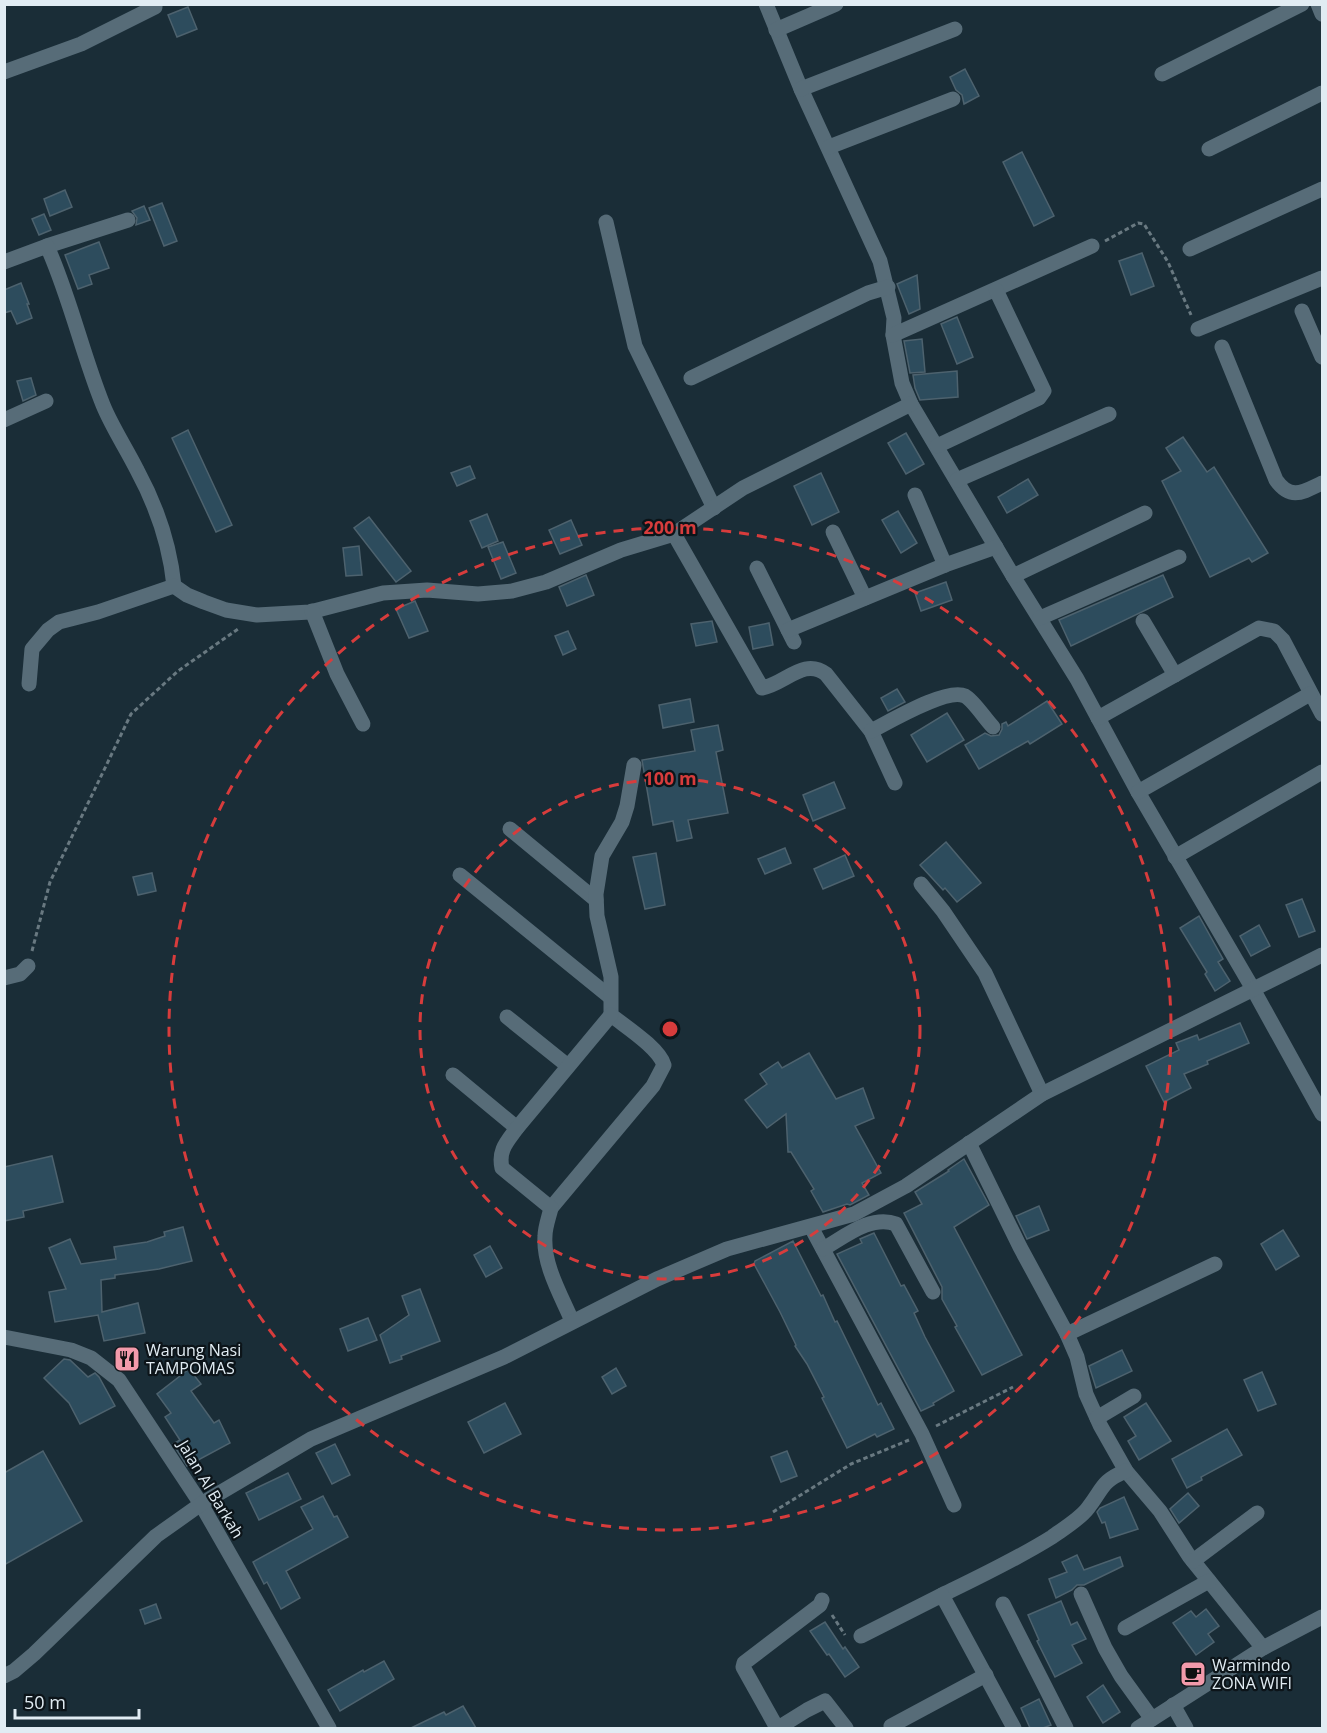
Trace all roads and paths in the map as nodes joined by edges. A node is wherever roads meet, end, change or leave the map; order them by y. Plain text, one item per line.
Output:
1 (766, 4) edge
2 (836, 4) edge
3 (1302, 4) edge
4 (1318, 4) edge
5 (158, 5) edge
6 (1323, 15) edge
7 (955, 29) dead end
8 (776, 30) junction
9 (4, 72) edge
10 (1162, 74) dead end
11 (801, 89) junction
12 (1323, 93) edge
13 (953, 99) dead end
14 (828, 147) junction
15 (1209, 149) dead end
16 (1323, 189) edge
17 (128, 220) dead end
18 (606, 222) dead end
19 (47, 246) junction
20 (1092, 246) joint
21 (1190, 249) dead end
22 (4, 262) edge
23 (1323, 278) edge
24 (888, 287) junction
25 (996, 290) junction
26 (1302, 311) dead end
27 (1198, 329) joint
28 (893, 335) junction
29 (1222, 347) dead end
30 (1323, 357) edge
31 (691, 378) dead end
32 (46, 401) dead end
33 (911, 404) junction
34 (1109, 414) dead end
35 (4, 420) edge
36 (937, 446) junction
37 (957, 480) junction
38 (1323, 483) edge
39 (915, 495) dead end
40 (714, 507) junction
41 (1145, 513) dead end
42 (833, 532) dead end
43 (674, 534) junction
44 (996, 547) junction
45 (1179, 557) dead end
46 (945, 566) junction
47 (757, 568) dead end
48 (1013, 576) junction
49 (174, 586) junction
50 (866, 598) junction
51 (312, 611) junction
52 (257, 615) junction
53 (1040, 618) junction
54 (1143, 621) dead end
55 (1175, 675) junction
56 (29, 684) dead end
57 (1311, 694) junction
58 (1323, 714) edge
59 (1098, 718) junction
60 (363, 724) dead end
61 (993, 727) dead end
62 (871, 731) junction
63 (634, 765) dead end
64 (1323, 772) edge
65 (895, 783) dead end
66 (1138, 792) junction
67 (510, 829) dead end
68 (1175, 857) junction
69 (460, 875) dead end
70 (921, 884) dead end
71 (596, 900) junction
72 (1323, 955) edge
73 (28, 966) joint
74 (4, 978) edge
75 (1253, 989) junction
76 (610, 997) junction
77 (611, 1015) junction
78 (507, 1017) dead end
79 (568, 1066) junction
80 (453, 1075) dead end
81 (1042, 1094) junction
82 (1323, 1114) edge
83 (517, 1128) junction
84 (969, 1143) junction
85 (551, 1208) junction
86 (812, 1227) junction
87 (823, 1249) junction
88 (1215, 1264) dead end
89 (933, 1292) dead end
90 (572, 1321) junction
91 (1067, 1334) junction
92 (4, 1337) edge
93 (1012, 1387) dead end
94 (1134, 1396) dead end
95 (1097, 1418) junction
96 (922, 1434) junction
97 (1126, 1471) junction
98 (201, 1504) junction
99 (954, 1505) dead end
100 (773, 1512) dead end
101 (1257, 1513) dead end
102 (1193, 1561) junction
103 (1209, 1581) junction
104 (1081, 1594) dead end
105 (942, 1595) junction
106 (822, 1600) joint
107 (1003, 1604) dead end
108 (1323, 1617) edge
109 (1125, 1628) dead end
110 (861, 1636) joint
111 (1263, 1648) junction
112 (986, 1675) junction
113 (4, 1676) edge
114 (1173, 1705) junction
115 (1152, 1719) junction
116 (891, 1726) dead end
117 (329, 1728) edge
118 (778, 1728) edge
119 (846, 1728) edge
120 (1014, 1728) edge
121 (1066, 1728) edge
122 (1138, 1728) edge
123 (1186, 1728) edge

1 - 8 street
2 - 8 street
3 - 10 street
4 - 6 street
5 - 9 street
7 - 11 street
8 - 11 street
11 - 14 street
12 - 15 street
13 - 14 street
14 - 24 street
16 - 21 street
17 - 19 street
18 - 40 street
19 - 22 street
19 - 49 street
20 - 25 street
20 - 27 path
23 - 27 street
24 - 28 street
24 - 31 street
25 - 28 street
25 - 36 street
26 - 30 street
28 - 33 street
29 - 38 street
32 - 35 street
33 - 36 street
33 - 40 street
34 - 37 street
36 - 37 street
37 - 44 street
39 - 46 street
40 - 43 street
41 - 48 street
42 - 50 street
43 - 51 street
43 - 62 street
44 - 46 street
44 - 48 street
45 - 53 street
46 - 50 street
47 - 50 street
48 - 53 street
49 - 52 street
49 - 56 street
51 - 52 street
51 - 60 street
52 - 73 path
53 - 59 street
54 - 55 street
55 - 57 street
55 - 59 street
57 - 58 street
57 - 66 street
59 - 66 street
61 - 62 street
62 - 65 street
63 - 71 street
64 - 68 street
66 - 68 street
67 - 71 street
68 - 75 street
69 - 76 street
70 - 81 street
71 - 76 street
72 - 75 street
73 - 74 street
75 - 81 street
75 - 82 street
76 - 77 street
77 - 79 street
77 - 85 street
78 - 79 street
79 - 83 street
80 - 83 street
81 - 84 street
83 - 85 street
84 - 86 street
84 - 91 street
85 - 90 street
86 - 87 street
86 - 90 street
87 - 89 street
87 - 96 street
88 - 91 street
90 - 98 street
91 - 95 street
92 - 98 street, Jalan Al Barkah
93 - 96 path
94 - 95 street
95 - 97 street
96 - 99 street
96 - 100 path
97 - 102 street
97 - 105 street
98 - 113 street
98 - 117 street, Jalan Al Barkah
101 - 102 street
102 - 103 street
103 - 109 street
103 - 111 street
104 - 115 street
105 - 110 street
105 - 112 street
106 - 110 path
106 - 118 street
107 - 121 street
108 - 111 street
111 - 114 street
112 - 116 street
112 - 120 street
114 - 115 street
114 - 123 street
115 - 122 street
118 - 119 street

